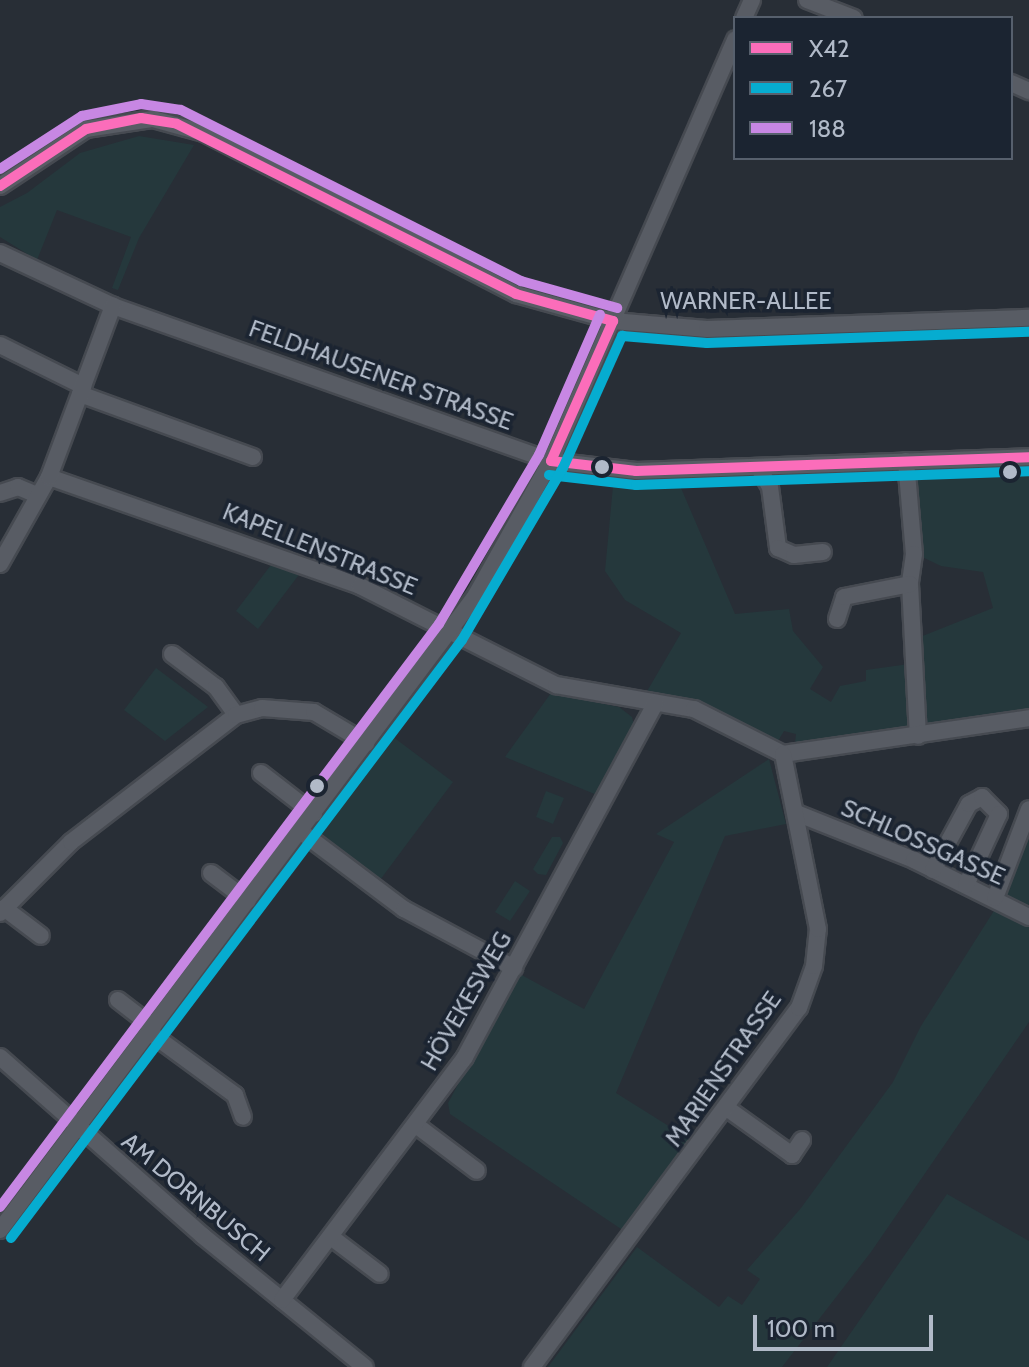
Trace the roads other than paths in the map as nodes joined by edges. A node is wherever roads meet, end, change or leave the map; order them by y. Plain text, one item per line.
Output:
1 (807, 0) edge
2 (849, 16) edge
3 (733, 44) edge
4 (0, 186) edge
5 (0, 253) edge
6 (113, 306) junction
7 (1029, 318) edge
8 (613, 321) junction
9 (0, 345) edge
10 (81, 390) junction
11 (253, 457) dead end
12 (1029, 457) edge
13 (551, 461) junction
14 (906, 461) junction
15 (758, 467) junction
16 (49, 477) junction
17 (0, 493) edge
18 (37, 495) junction
19 (823, 552) dead end
20 (0, 564) edge
21 (910, 584) junction
22 (837, 619) dead end
23 (451, 632) junction
24 (172, 654) dead end
25 (656, 703) junction
26 (236, 715) junction
27 (1029, 718) edge
28 (918, 736) junction
29 (366, 743) junction
30 (783, 754) junction
31 (261, 773) dead end
32 (1029, 809) edge
33 (796, 813) junction
34 (314, 814) junction
35 (300, 831) junction
36 (933, 870) junction
37 (211, 873) dead end
38 (966, 885) junction
39 (995, 898) junction
40 (248, 901) junction
41 (2, 911) edge
42 (1029, 917) edge
43 (41, 936) dead end
44 (514, 968) junction
45 (118, 1000) dead end
46 (151, 1029) junction
47 (0, 1057) edge
48 (728, 1109) junction
49 (243, 1117) dead end
50 (416, 1125) junction
51 (76, 1128) junction
52 (802, 1140) dead end
53 (477, 1171) dead end
54 (0, 1230) edge
55 (331, 1237) junction
56 (380, 1274) dead end
57 (282, 1300) junction
58 (365, 1367) edge
59 (532, 1367) edge

1 - 2 street
3 - 8 street
4 - 8 street, WARNER-ALLEE
5 - 6 street, FELDHAUSENER STRASSE
6 - 10 street
6 - 13 street, FELDHAUSENER STRASSE
7 - 8 street, WARNER-ALLEE
8 - 13 street
9 - 10 street
10 - 11 street
10 - 16 street
12 - 14 street, FELDHAUSENER STRASSE
13 - 15 street, FELDHAUSENER STRASSE
13 - 23 street
14 - 15 street, FELDHAUSENER STRASSE
14 - 21 street
15 - 19 street
16 - 18 street
16 - 23 street, KAPELLENSTRASSE
17 - 18 street
18 - 20 street
21 - 22 street
21 - 28 street
23 - 25 street, KAPELLENSTRASSE
23 - 29 street
24 - 26 street
25 - 30 street, KAPELLENSTRASSE
25 - 44 street, HÖVEKESWEG
26 - 29 street
26 - 41 street
27 - 28 street
28 - 30 street
29 - 34 street
30 - 33 street, MARIENSTRASSE
31 - 34 street
32 - 39 street
33 - 36 street, SCHLOSSGASSE
33 - 48 street, MARIENSTRASSE
34 - 35 street
35 - 40 street
35 - 44 street
36 - 38 street, SCHLOSSGASSE
36 - 38 street
37 - 40 street
38 - 39 street, SCHLOSSGASSE
39 - 42 street, SCHLOSSGASSE
40 - 46 street
41 - 43 street
44 - 50 street, HÖVEKESWEG
45 - 46 street
46 - 49 street
46 - 51 street
47 - 51 street, AM DORNBUSCH
48 - 52 street
48 - 59 street, MARIENSTRASSE
50 - 53 street
50 - 55 street, HÖVEKESWEG
51 - 54 street
51 - 57 street, AM DORNBUSCH
55 - 56 street
55 - 57 street, HÖVEKESWEG
57 - 58 street, AM DORNBUSCH

